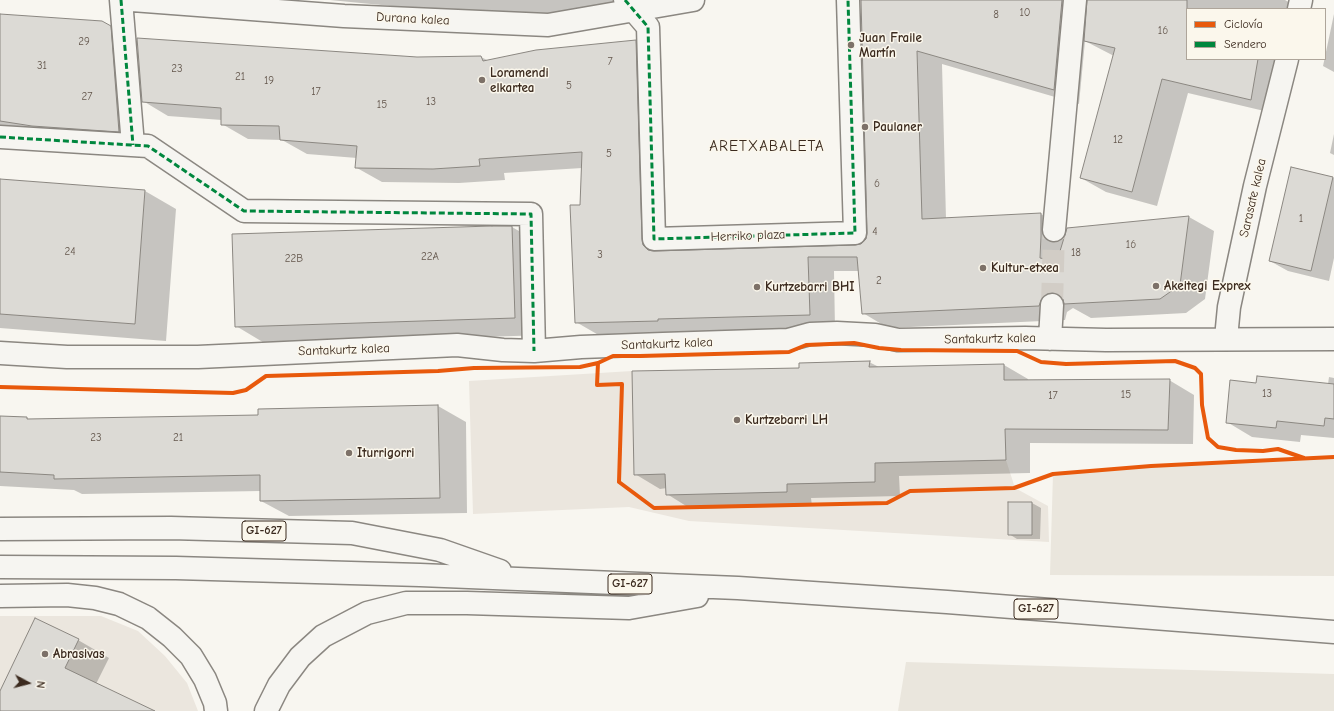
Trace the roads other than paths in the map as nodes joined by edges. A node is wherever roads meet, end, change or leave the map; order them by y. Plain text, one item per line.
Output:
1 (121, 0) edge
2 (132, 0) edge
3 (693, 0) edge
4 (848, 0) edge
5 (1075, 0) edge
6 (630, 5) edge
7 (1287, 60) edge
8 (0, 137) edge
9 (133, 145) junction
10 (1054, 230) tunnel mouth
11 (1052, 305) tunnel mouth
12 (1226, 338) junction
13 (1050, 339) junction
14 (1334, 339) edge
15 (534, 352) junction
16 (0, 353) edge
17 (0, 529) edge
18 (0, 567) edge
19 (522, 579) junction
20 (738, 588) junction
21 (0, 596) edge
22 (1334, 632) edge
23 (216, 711) edge
24 (266, 711) edge

1 - 9 street
2 - 6 street, Durana kalea
3 - 6 street, Durana kalea
4 - 6 street, Herriko plaza
5 - 10 street
7 - 12 street, Sarasate kalea
8 - 9 street
9 - 15 street
11 - 13 street
12 - 13 street, Santakurtz kalea
12 - 14 street, Santakurtz kalea
13 - 15 street, Santakurtz kalea
15 - 16 street, Santakurtz kalea
17 - 19 street, GI-627
18 - 19 street, GI-627
19 - 20 street, GI-627
20 - 22 street, GI-627
20 - 24 street, GI-627
21 - 23 street

